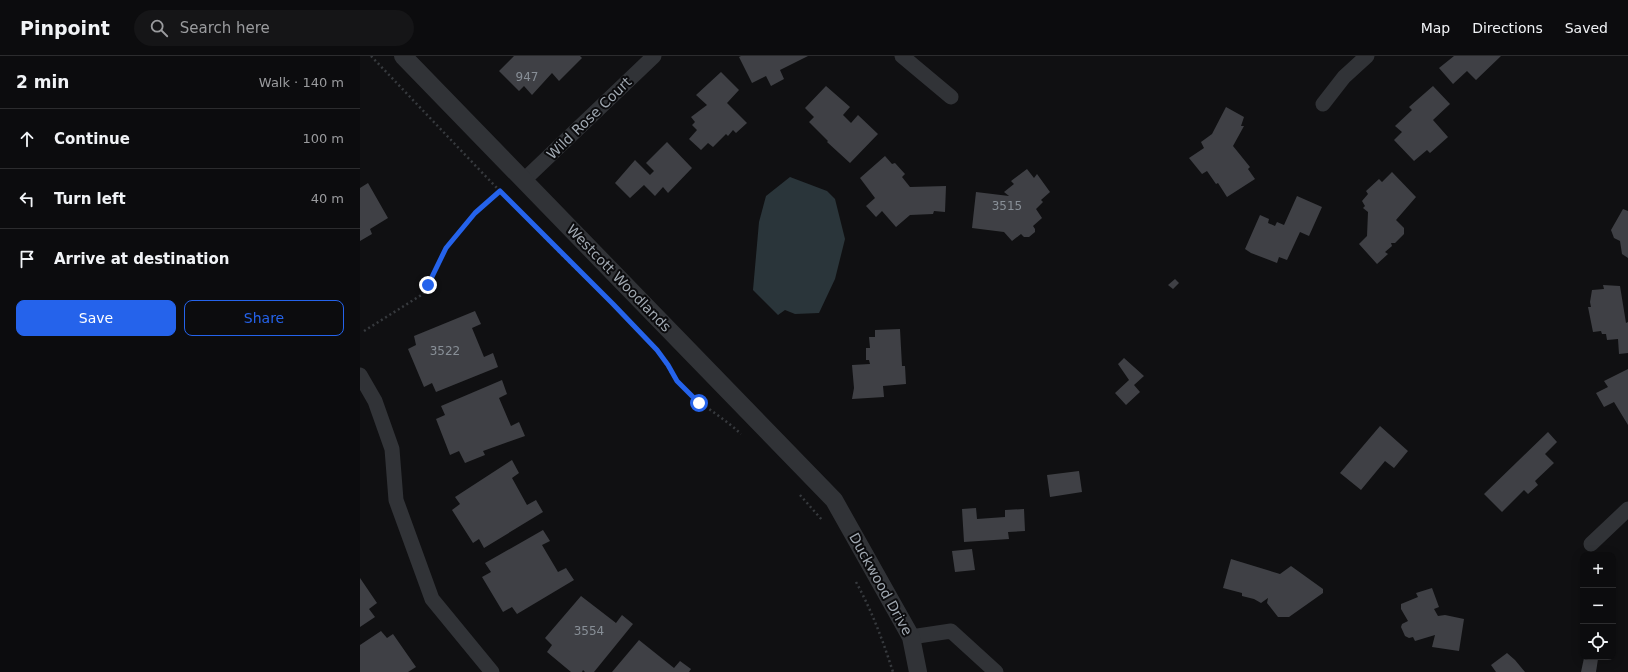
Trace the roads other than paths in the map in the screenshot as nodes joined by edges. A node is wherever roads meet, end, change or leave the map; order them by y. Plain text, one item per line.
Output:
1 (402, 56) edge
2 (654, 56) edge
3 (902, 56) edge
4 (1367, 56) edge
5 (951, 98) dead end
6 (1323, 104) dead end
7 (524, 180) junction
8 (360, 375) edge
9 (834, 500) joint
10 (1628, 509) edge
11 (1591, 544) dead end
12 (911, 636) junction
13 (492, 672) edge
14 (918, 672) edge
15 (996, 672) edge

1 - 7 street, Westcott Woodlands
2 - 7 street, Wild Rose Court
3 - 5 street
4 - 6 street
7 - 9 street, Westcott Woodlands
8 - 13 street
9 - 12 street, Duckwood Drive
10 - 11 street
12 - 14 street, Duckwood Drive
12 - 15 street

